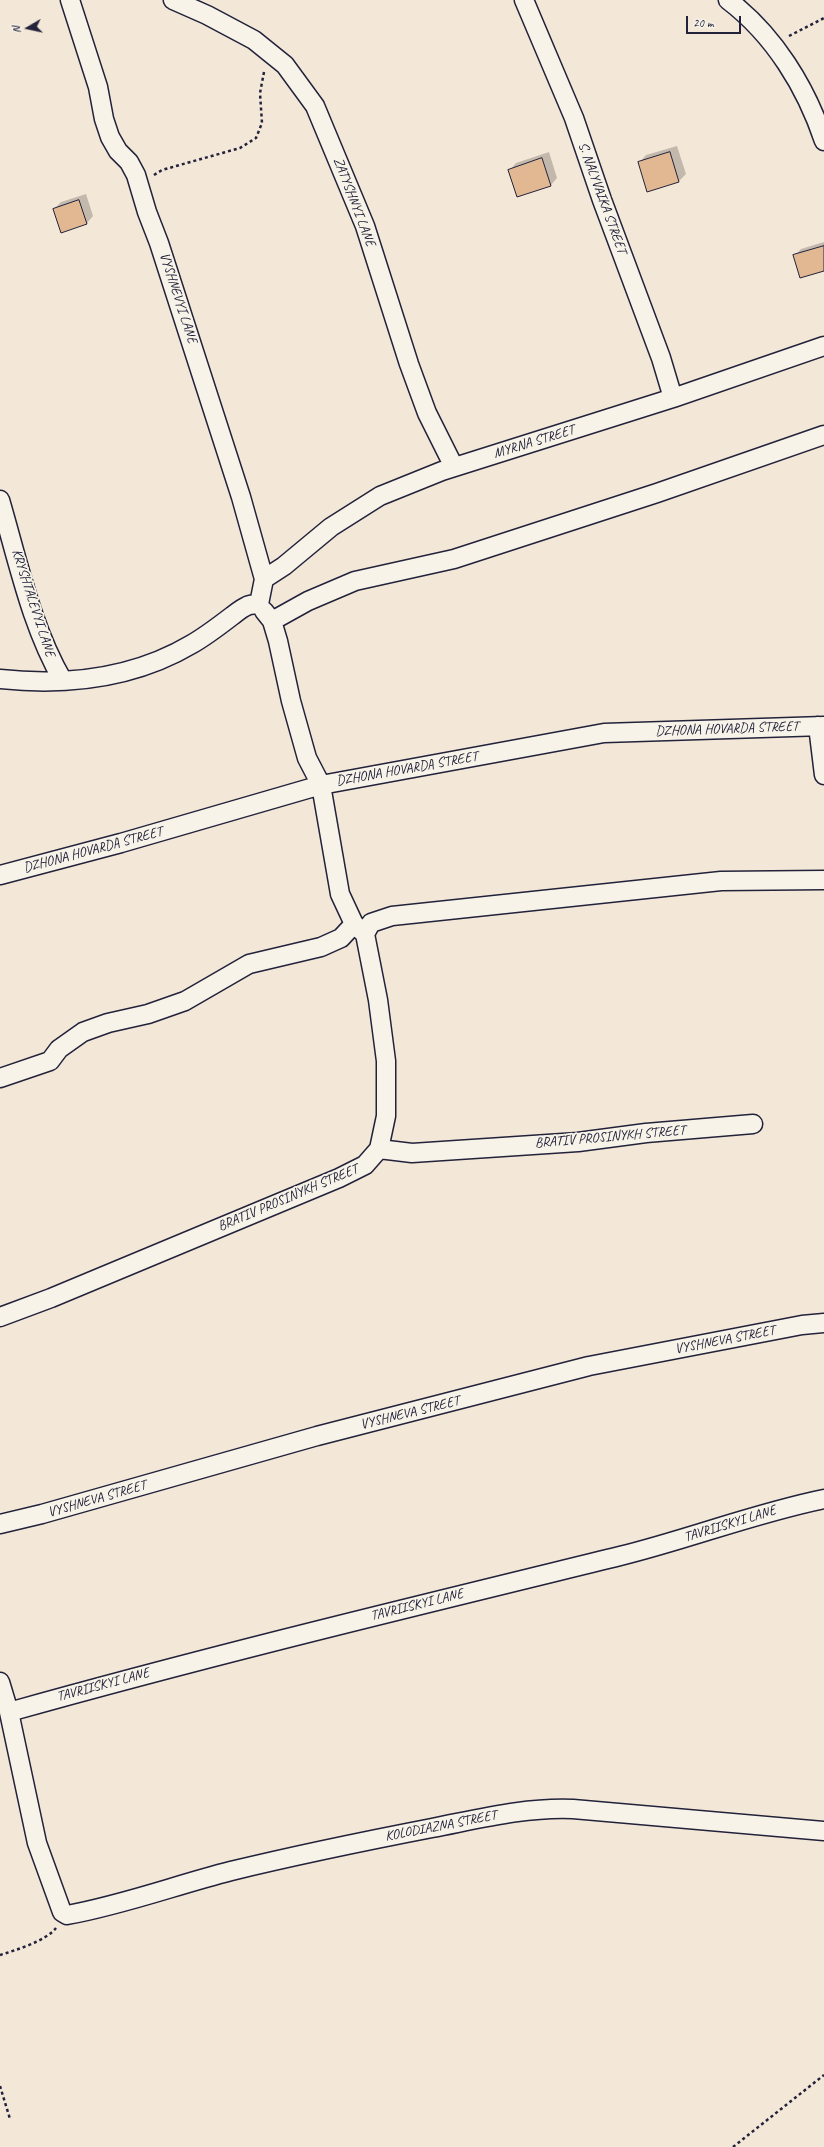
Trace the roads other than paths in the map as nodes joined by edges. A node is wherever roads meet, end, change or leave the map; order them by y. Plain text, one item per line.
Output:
1 (70, 0) edge
2 (173, 0) edge
3 (524, 0) edge
4 (728, 0) edge
5 (824, 142) edge
6 (824, 346) edge
7 (673, 398) junction
8 (824, 435) edge
9 (454, 467) junction
10 (0, 500) edge
11 (264, 579) junction
12 (259, 604) junction
13 (272, 620) junction
14 (0, 679) edge
15 (63, 681) junction
16 (821, 726) edge
17 (824, 775) edge
18 (321, 785) junction
19 (0, 875) edge
20 (824, 880) edge
21 (359, 929) junction
22 (0, 1078) edge
23 (753, 1124) dead end
24 (379, 1149) junction
25 (0, 1316) edge
26 (824, 1323) edge
27 (824, 1499) edge
28 (0, 1524) edge
29 (0, 1682) edge
30 (9, 1712) junction
31 (824, 1831) edge

1 - 11 street, VYSHNEVYI LANE
2 - 9 street, ZATYSHNYI LANE
3 - 7 street, S. NALYVAIKA STREET
4 - 5 street
6 - 7 street, MYRNA STREET
7 - 9 street, MYRNA STREET
8 - 13 street
9 - 11 street, MYRNA STREET
10 - 15 street, KRYSHTALEVYI LANE
11 - 12 street, VYSHNEVYI LANE
12 - 13 street
12 - 15 street
13 - 18 street
14 - 15 street
16 - 17 street
16 - 18 street, DZHONA HOVARDA STREET
18 - 19 street, DZHONA HOVARDA STREET
18 - 21 street
20 - 21 street
21 - 22 street
21 - 24 street
23 - 24 street, BRATIV PROSINYKH STREET
24 - 25 street, BRATIV PROSINYKH STREET
26 - 28 street, VYSHNEVA STREET
27 - 30 street, TAVRIISKYI LANE
29 - 30 street
30 - 31 street, KOLODIAZNA STREET

